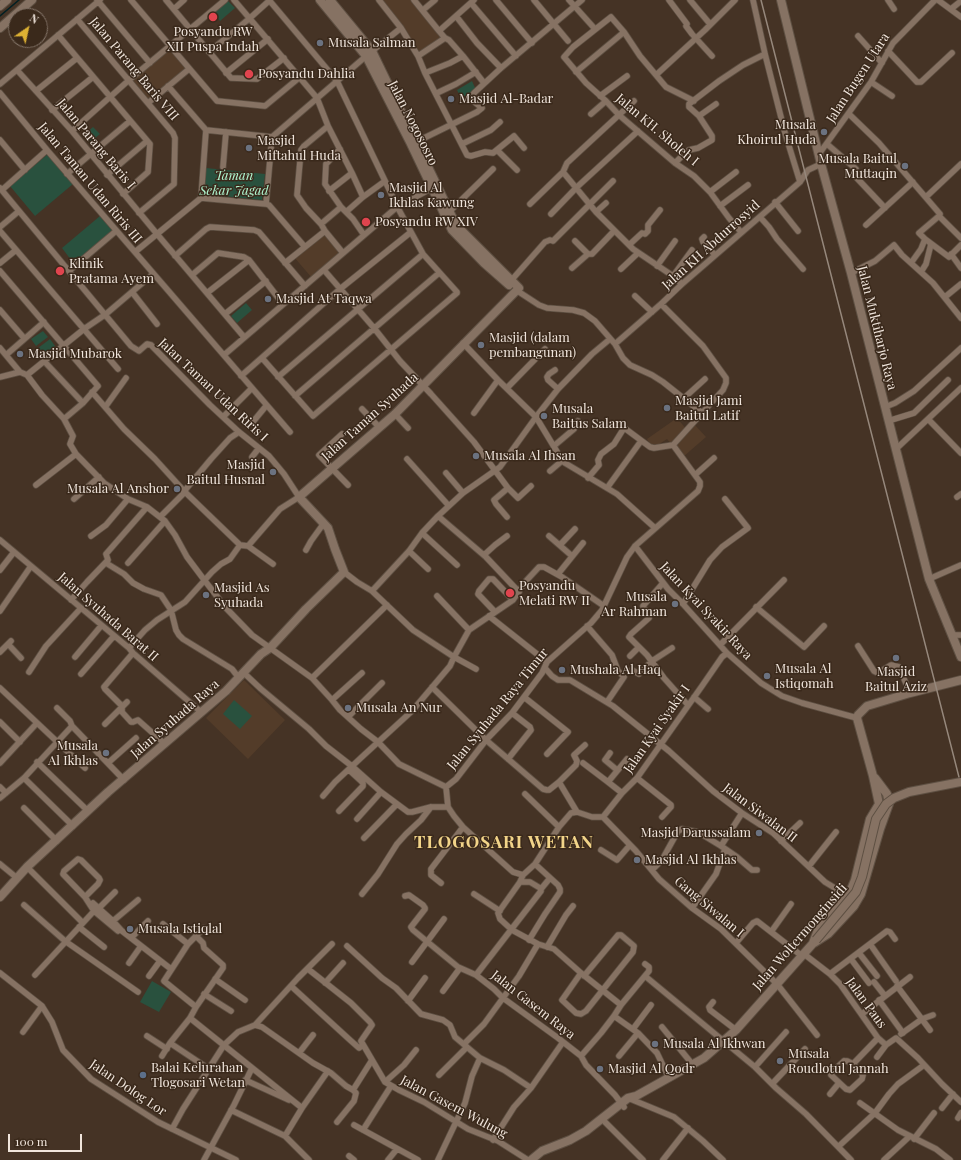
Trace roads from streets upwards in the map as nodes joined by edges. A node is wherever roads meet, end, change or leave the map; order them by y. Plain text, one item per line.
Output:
1 (7, 0) edge
2 (32, 0) edge
3 (132, 0) edge
4 (166, 0) edge
5 (184, 0) edge
6 (225, 0) edge
7 (234, 0) edge
8 (269, 0) edge
9 (320, 0) edge
10 (330, 0) edge
11 (379, 0) edge
12 (414, 0) edge
13 (435, 0) edge
14 (534, 0) edge
15 (569, 0) edge
16 (582, 0) edge
17 (669, 0) edge
18 (690, 0) edge
19 (735, 0) edge
20 (753, 0) edge
21 (781, 0) edge
22 (935, 0) edge
23 (938, 0) edge
24 (98, 1) edge
25 (472, 1) edge
26 (499, 1) edge
27 (890, 1) edge
28 (961, 1) edge
29 (0, 6) edge
30 (574, 7) junction
31 (174, 9) junction
32 (894, 9) dead end
33 (423, 10) junction
34 (951, 10) junction
35 (456, 16) junction
36 (961, 17) edge
37 (250, 18) junction
38 (77, 19) junction
39 (710, 24) junction
40 (554, 25) junction
41 (0, 28) edge
42 (401, 28) junction
43 (595, 28) junction
44 (190, 30) junction
45 (439, 31) junction
46 (624, 32) junction
47 (58, 35) junction
48 (858, 36) dead end
49 (445, 38) junction
50 (695, 38) junction
51 (268, 39) junction
52 (568, 41) dead end
53 (532, 42) junction
54 (170, 46) junction
55 (209, 52) junction
56 (888, 52) junction
57 (952, 53) dead end
58 (369, 54) junction
59 (765, 54) junction
60 (418, 56) junction
61 (463, 56) junction
62 (516, 56) junction
63 (712, 56) dead end
64 (77, 58) junction
65 (284, 58) junction
66 (150, 63) junction
67 (882, 63) junction
68 (501, 68) junction
69 (189, 69) junction
70 (17, 70) junction
71 (226, 72) junction
72 (476, 72) junction
73 (576, 72) junction
74 (426, 73) junction
75 (656, 75) junction
76 (627, 76) dead end
77 (300, 77) junction
78 (93, 78) junction
79 (129, 80) junction
80 (337, 81) junction
81 (871, 82) junction
82 (484, 83) junction
83 (0, 84) edge
84 (168, 86) junction
85 (36, 91) junction
86 (0, 93) edge
87 (437, 93) junction
88 (600, 96) junction
89 (892, 96) dead end
90 (111, 97) junction
91 (317, 98) junction
92 (606, 101) junction
93 (634, 101) dead end
94 (694, 101) junction
95 (148, 103) junction
96 (716, 104) dead end
97 (52, 110) junction
98 (591, 114) dead end
99 (849, 114) junction
100 (619, 115) junction
101 (700, 116) junction
102 (130, 121) junction
103 (500, 122) dead end
104 (453, 124) junction
105 (328, 126) junction
106 (206, 130) junction
107 (72, 131) junction
108 (638, 131) junction
109 (226, 132) junction
110 (272, 137) junction
111 (0, 140) edge
112 (147, 141) junction
113 (416, 142) junction
114 (462, 144) junction
115 (827, 144) junction
116 (524, 148) dead end
117 (340, 149) junction
118 (47, 150) junction
119 (497, 150) junction
120 (90, 154) junction
121 (819, 154) junction
122 (675, 163) junction
123 (821, 164) junction
124 (961, 164) edge
125 (223, 167) dead end
126 (493, 169) dead end
127 (24, 170) junction
128 (517, 170) dead end
129 (562, 172) junction
130 (736, 172) dead end
131 (352, 173) junction
132 (67, 174) junction
133 (107, 175) junction
134 (385, 181) junction
135 (613, 181) dead end
136 (800, 182) junction
137 (913, 182) junction
138 (748, 185) dead end
139 (434, 186) junction
140 (1, 189) edge
141 (575, 189) junction
142 (329, 191) junction
143 (710, 192) junction
144 (123, 194) junction
145 (363, 197) junction
146 (926, 197) junction
147 (201, 198) junction
148 (775, 202) junction
149 (606, 203) dead end
150 (266, 204) junction
151 (530, 204) dead end
152 (589, 204) junction
153 (720, 206) junction
154 (341, 207) junction
155 (397, 207) junction
156 (885, 208) junction
157 (660, 210) dead end
158 (19, 211) junction
159 (450, 211) junction
160 (346, 212) junction
161 (596, 212) junction
162 (139, 213) junction
163 (550, 214) dead end
164 (760, 216) junction
165 (939, 216) junction
166 (321, 224) junction
167 (866, 224) dead end
168 (0, 227) edge
169 (324, 230) junction
170 (0, 231) edge
171 (116, 231) junction
172 (614, 231) junction
173 (798, 231) dead end
174 (411, 232) junction
175 (741, 232) junction
176 (156, 234) junction
177 (364, 235) junction
178 (704, 237) dead end
179 (961, 238) edge
180 (925, 239) junction
181 (575, 241) dead end
182 (675, 241) dead end
183 (931, 244) junction
184 (628, 245) junction
185 (961, 245) edge
186 (305, 246) junction
187 (16, 250) junction
188 (692, 250) dead end
189 (135, 252) junction
190 (343, 253) junction
191 (638, 253) junction
192 (423, 254) junction
193 (588, 254) junction
194 (951, 254) junction
195 (715, 255) junction
196 (175, 256) junction
197 (249, 260) junction
198 (486, 261) junction
199 (0, 263) edge
200 (285, 263) junction
201 (911, 263) junction
202 (657, 266) junction
203 (572, 268) dead end
204 (961, 268) edge
205 (621, 269) dead end
206 (70, 270) junction
207 (324, 270) junction
208 (803, 270) dead end
209 (0, 271) edge
210 (921, 272) junction
211 (439, 273) junction
212 (850, 273) junction
213 (153, 274) junction
214 (192, 275) junction
215 (673, 276) junction
216 (266, 281) junction
217 (509, 282) junction
218 (682, 284) junction
219 (961, 284) edge
220 (305, 286) junction
221 (340, 289) junction
222 (518, 290) junction
223 (132, 292) junction
224 (207, 293) junction
225 (635, 296) dead end
226 (945, 298) junction
227 (283, 304) junction
228 (661, 304) junction
229 (0, 310) edge
230 (358, 310) junction
231 (652, 312) junction
232 (106, 314) junction
233 (225, 314) junction
234 (960, 316) edge
235 (44, 322) junction
236 (157, 324) dead end
237 (374, 328) junction
238 (84, 329) junction
239 (244, 337) junction
240 (24, 338) junction
241 (610, 339) junction
242 (464, 343) junction
243 (64, 345) junction
244 (616, 346) junction
245 (0, 348) edge
246 (961, 348) edge
247 (545, 349) dead end
248 (393, 352) junction
249 (6, 354) junction
250 (224, 355) junction
251 (262, 358) junction
252 (44, 361) junction
253 (118, 369) dead end
254 (555, 370) dead end
255 (20, 372) junction
256 (27, 375) junction
257 (241, 376) junction
258 (0, 377) edge
259 (278, 377) junction
260 (126, 378) dead end
261 (705, 379) dead end
262 (498, 380) junction
263 (948, 380) dead end
264 (423, 386) junction
265 (252, 388) junction
266 (507, 388) junction
267 (961, 388) edge
268 (558, 389) junction
269 (96, 396) junction
270 (295, 396) junction
271 (683, 399) junction
272 (83, 403) junction
273 (106, 406) junction
274 (266, 406) junction
275 (885, 406) junction
276 (362, 409) dead end
277 (702, 413) junction
278 (395, 414) junction
279 (474, 414) dead end
280 (223, 417) junction
281 (536, 417) junction
282 (64, 419) junction
283 (928, 419) junction
284 (578, 420) dead end
285 (888, 421) junction
286 (252, 423) dead end
287 (379, 427) junction
288 (408, 428) dead end
289 (239, 432) junction
290 (290, 432) dead end
291 (342, 434) dead end
292 (641, 441) junction
293 (673, 445) junction
294 (555, 446) junction
295 (259, 448) junction
296 (896, 449) junction
297 (961, 453) edge
298 (76, 454) junction
299 (252, 457) dead end
300 (714, 458) dead end
301 (407, 459) dead end
302 (563, 460) junction
303 (332, 467) junction
304 (494, 470) junction
305 (550, 471) dead end
306 (446, 473) dead end
307 (695, 475) junction
308 (99, 477) junction
309 (588, 478) junction
310 (36, 485) dead end
311 (348, 485) dead end
312 (531, 486) dead end
313 (508, 488) junction
314 (607, 488) junction
315 (185, 492) junction
316 (463, 493) junction
317 (299, 497) junction
318 (74, 499) dead end
319 (128, 499) junction
320 (725, 499) dead end
321 (449, 506) junction
322 (147, 507) junction
323 (438, 516) junction
324 (507, 517) dead end
325 (162, 519) junction
326 (324, 523) junction
327 (655, 528) junction
328 (575, 529) dead end
329 (422, 533) junction
330 (91, 536) dead end
331 (507, 536) dead end
332 (549, 536) dead end
333 (0, 540) edge
334 (583, 543) dead end
335 (240, 545) junction
336 (560, 545) junction
337 (248, 546) junction
338 (635, 546) junction
339 (306, 550) dead end
340 (408, 551) junction
341 (14, 552) junction
342 (484, 555) junction
343 (572, 556) junction
344 (107, 561) junction
345 (128, 563) dead end
346 (274, 564) dead end
347 (457, 565) dead end
348 (961, 565) edge
349 (31, 566) junction
350 (428, 569) dead end
351 (0, 570) edge
352 (344, 572) junction
353 (558, 574) junction
354 (929, 579) junction
355 (784, 580) dead end
356 (205, 581) junction
357 (663, 583) junction
358 (372, 591) junction
359 (519, 592) junction
360 (437, 596) dead end
361 (71, 600) junction
362 (513, 600) junction
363 (683, 604) junction
364 (387, 605) junction
365 (604, 606) junction
366 (756, 607) junction
367 (80, 608) junction
368 (173, 610) junction
369 (0, 612) edge
370 (495, 612) junction
371 (489, 616) junction
372 (101, 626) junction
373 (587, 626) junction
374 (824, 626) dead end
375 (469, 630) junction
376 (961, 635) edge
377 (114, 636) junction
378 (952, 636) junction
379 (720, 645) junction
380 (858, 646) dead end
381 (639, 647) junction
382 (270, 648) junction
383 (672, 648) dead end
384 (131, 651) junction
385 (0, 652) edge
386 (727, 653) junction
387 (630, 656) dead end
388 (75, 657) dead end
389 (454, 657) junction
390 (961, 657) edge
391 (21, 658) dead end
392 (652, 661) junction
393 (546, 665) junction
394 (476, 669) dead end
395 (632, 670) dead end
396 (29, 672) dead end
397 (362, 673) dead end
398 (81, 674) dead end
399 (241, 675) junction
400 (312, 678) junction
401 (961, 680) edge
402 (382, 683) dead end
403 (432, 687) junction
404 (0, 688) edge
405 (910, 693) junction
406 (694, 696) junction
407 (524, 697) junction
408 (332, 700) junction
409 (127, 702) dead end
410 (606, 702) junction
411 (688, 705) junction
412 (122, 706) junction
413 (57, 708) dead end
414 (708, 709) dead end
415 (201, 712) junction
416 (512, 712) junction
417 (348, 717) junction
418 (857, 718) junction
419 (0, 722) edge
420 (37, 723) junction
421 (105, 724) dead end
422 (72, 726) junction
423 (136, 738) dead end
424 (486, 740) junction
425 (57, 741) junction
426 (20, 742) junction
427 (378, 742) junction
428 (165, 744) junction
429 (660, 744) junction
430 (585, 745) dead end
431 (610, 753) dead end
432 (547, 754) dead end
433 (1, 759) edge
434 (508, 759) junction
435 (627, 759) dead end
436 (38, 762) junction
437 (108, 763) junction
438 (583, 763) dead end
439 (86, 768) dead end
440 (351, 768) junction
441 (617, 770) junction
442 (873, 776) junction
443 (24, 778) junction
444 (638, 778) junction
445 (124, 780) junction
446 (559, 782) junction
447 (608, 782) junction
448 (961, 782) edge
449 (0, 787) edge
450 (446, 787) junction
451 (381, 792) junction
452 (6, 793) junction
453 (622, 793) junction
454 (525, 794) dead end
455 (888, 794) junction
456 (323, 796) dead end
457 (0, 798) edge
458 (879, 804) junction
459 (395, 805) junction
460 (448, 807) junction
461 (24, 808) dead end
462 (429, 810) junction
463 (88, 811) junction
464 (338, 811) dead end
465 (577, 812) junction
466 (742, 813) junction
467 (604, 817) junction
468 (662, 817) dead end
469 (357, 819) dead end
470 (800, 823) dead end
471 (73, 826) junction
472 (464, 827) junction
473 (559, 827) junction
474 (836, 832) dead end
475 (364, 838) dead end
476 (57, 841) junction
477 (781, 841) junction
478 (630, 846) junction
479 (723, 847) junction
480 (602, 850) dead end
481 (0, 864) edge
482 (535, 864) junction
483 (809, 866) junction
484 (27, 867) junction
485 (652, 870) junction
486 (758, 870) dead end
487 (17, 878) junction
488 (521, 878) junction
489 (550, 878) junction
490 (440, 884) dead end
491 (542, 889) junction
492 (115, 892) dead end
493 (362, 894) dead end
494 (474, 894) dead end
495 (1, 895) edge
496 (405, 896) dead end
497 (848, 896) junction
498 (85, 897) junction
499 (138, 900) dead end
500 (92, 903) dead end
501 (791, 904) dead end
502 (24, 905) dead end
503 (573, 906) dead end
504 (692, 908) junction
505 (96, 910) junction
506 (500, 911) junction
507 (444, 919) dead end
508 (113, 921) junction
509 (148, 921) dead end
510 (81, 924) junction
511 (163, 924) dead end
512 (204, 928) dead end
513 (512, 930) junction
514 (118, 931) dead end
515 (771, 932) junction
516 (196, 936) junction
517 (131, 938) junction
518 (895, 939) dead end
519 (529, 940) junction
520 (65, 941) junction
521 (428, 941) junction
522 (814, 942) junction
523 (736, 943) junction
524 (188, 944) junction
525 (332, 944) dead end
526 (538, 944) junction
527 (870, 944) junction
528 (141, 946) junction
529 (347, 946) dead end
530 (104, 947) dead end
531 (547, 947) junction
532 (859, 953) junction
533 (803, 955) junction
534 (851, 958) junction
535 (160, 961) junction
536 (412, 962) dead end
537 (129, 963) dead end
538 (343, 963) dead end
539 (645, 964) dead end
540 (460, 968) junction
541 (171, 969) junction
542 (308, 969) junction
543 (0, 973) edge
544 (830, 974) junction
545 (34, 975) dead end
546 (476, 975) junction
547 (583, 975) junction
548 (149, 976) dead end
549 (645, 976) junction
550 (877, 976) dead end
551 (910, 976) dead end
552 (215, 978) junction
553 (425, 978) dead end
554 (325, 983) junction
555 (896, 983) junction
556 (777, 984) junction
557 (291, 986) junction
558 (603, 990) junction
559 (443, 991) dead end
560 (138, 992) dead end
561 (204, 994) junction
562 (885, 996) junction
563 (503, 998) junction
564 (245, 1000) dead end
565 (879, 1000) junction
566 (408, 1001) junction
567 (713, 1002) dead end
568 (620, 1005) junction
569 (651, 1005) dead end
570 (42, 1006) junction
571 (196, 1007) junction
572 (231, 1011) dead end
573 (862, 1014) junction
574 (933, 1015) dead end
575 (614, 1016) junction
576 (190, 1018) junction
577 (922, 1019) junction
578 (255, 1025) junction
579 (662, 1027) dead end
580 (632, 1029) junction
581 (736, 1030) junction
582 (930, 1030) dead end
583 (23, 1032) dead end
584 (786, 1032) dead end
585 (638, 1033) junction
586 (904, 1033) junction
587 (313, 1035) dead end
588 (817, 1035) dead end
589 (147, 1036) dead end
590 (878, 1038) junction
591 (896, 1038) junction
592 (724, 1041) junction
593 (563, 1042) junction
594 (170, 1043) junction
595 (224, 1045) junction
596 (363, 1045) junction
597 (466, 1045) junction
598 (886, 1045) junction
599 (167, 1049) junction
600 (805, 1049) dead end
601 (416, 1050) dead end
602 (299, 1053) junction
603 (162, 1056) dead end
604 (580, 1056) junction
605 (619, 1056) dead end
606 (877, 1057) dead end
607 (480, 1058) junction
608 (372, 1060) junction
609 (853, 1064) junction
610 (693, 1065) junction
611 (924, 1065) junction
612 (755, 1067) junction
613 (252, 1068) junction
614 (209, 1069) junction
615 (328, 1071) junction
616 (439, 1075) dead end
617 (669, 1078) junction
618 (245, 1080) junction
619 (385, 1082) junction
620 (839, 1083) junction
621 (772, 1084) junction
622 (391, 1086) junction
623 (531, 1088) junction
624 (353, 1090) junction
625 (830, 1094) dead end
626 (953, 1094) junction
627 (632, 1098) junction
628 (293, 1101) junction
629 (961, 1102) edge
630 (860, 1103) dead end
631 (622, 1105) junction
632 (302, 1108) junction
633 (942, 1108) dead end
634 (231, 1110) junction
635 (875, 1113) junction
636 (934, 1113) dead end
637 (337, 1122) dead end
638 (455, 1122) junction
639 (605, 1122) junction
640 (354, 1125) dead end
641 (688, 1128) junction
642 (172, 1129) junction
643 (363, 1130) junction
644 (285, 1136) junction
645 (912, 1137) junction
646 (493, 1140) junction
647 (839, 1146) junction
648 (211, 1148) junction
649 (398, 1149) junction
650 (204, 1160) edge
651 (236, 1160) edge
652 (309, 1160) edge
653 (388, 1160) edge
654 (418, 1160) edge
655 (438, 1160) edge
656 (530, 1160) edge
657 (538, 1160) edge
658 (644, 1160) edge
659 (663, 1160) edge
660 (723, 1160) edge
661 (852, 1160) edge
662 (884, 1160) edge
663 (950, 1160) edge

1 - 29 street
2 - 41 street
3 - 54 street
4 - 31 street
5 - 31 street
6 - 44 street
7 - 37 street
8 - 37 street
8 - 80 street
9 - 58 street, Jalan Nogososro
10 - 58 street, Jalan Nogososro
11 - 42 street
12 - 33 street
13 - 33 street
14 - 40 street
15 - 30 street
16 - 30 street
17 - 50 street
18 - 39 street
19 - 39 street
20 - 59 street
21 - 121 street, Jalan Muktiharjo Raya
22 - 56 street, Jalan Bugen Utara
23 - 34 street
24 - 38 street
24 - 66 street
25 - 35 street
25 - 62 street
26 - 53 street
27 - 32 street
28 - 34 street
30 - 40 street
30 - 43 street
31 - 44 street
33 - 45 street
34 - 36 street
35 - 45 street
35 - 68 street
37 - 51 street
37 - 55 street
38 - 47 street
38 - 79 street, Jalan Parang Baris VIII
39 - 50 street
40 - 52 street
40 - 53 street
42 - 58 street
42 - 60 street
43 - 46 street
43 - 73 street, Jalan KH. Sholeh I
44 - 54 street
44 - 55 street
45 - 49 street
46 - 73 street
46 - 75 street
47 - 64 street
47 - 70 street
48 - 67 street
49 - 60 street
49 - 61 street
50 - 63 street
50 - 75 street
51 - 65 street
51 - 71 street
53 - 62 street
54 - 66 street
54 - 69 street
55 - 71 street
56 - 57 street
56 - 67 street, Jalan Bugen Utara
58 - 80 street
58 - 113 street, Jalan Nogososro
58 - 139 street, Jalan Nogososro
59 - 94 street
59 - 136 street
60 - 74 street
61 - 72 street
61 - 74 street
62 - 68 street
64 - 78 street
64 - 85 street
65 - 71 street
65 - 77 street
66 - 79 street
67 - 81 street, Jalan Bugen Utara
68 - 82 street
69 - 77 street
69 - 84 street
70 - 83 street
70 - 85 street, Jalan Parang Baris I
72 - 82 street
72 - 87 street
73 - 88 street, Jalan KH. Sholeh I
74 - 87 street
75 - 94 street
76 - 88 street
77 - 91 street
78 - 90 street
78 - 97 street
79 - 90 street
79 - 95 street, Jalan Parang Baris VIII
80 - 91 street
80 - 134 street
81 - 89 street
81 - 99 street, Jalan Bugen Utara
82 - 104 street
84 - 95 street
84 - 106 street
85 - 97 street, Jalan Parang Baris I
86 - 118 street, Jalan Taman Udan Riris III
87 - 104 street
88 - 92 street, Jalan KH. Sholeh I
90 - 102 street
90 - 107 street
91 - 105 street
91 - 110 street
92 - 98 street
92 - 100 street, Jalan KH. Sholeh I
93 - 100 street
94 - 101 street
95 - 162 street, Jalan Parang Baris VIII
96 - 101 street
97 - 107 street, Jalan Parang Baris I
99 - 115 street, Jalan Bugen Utara
99 - 137 street
100 - 108 street, Jalan KH. Sholeh I
100 - 129 street
101 - 122 street
102 - 112 street
102 - 120 street
103 - 114 street
104 - 113 street
104 - 114 street
105 - 117 street
105 - 166 street
106 - 109 street
106 - 147 street
107 - 120 street, Jalan Parang Baris I
108 - 122 street, Jalan KH. Sholeh I
108 - 141 street
109 - 110 street
109 - 125 street
110 - 150 street
111 - 127 street
112 - 133 street
112 - 144 street
113 - 139 street, Jalan Nogososro
114 - 119 street
115 - 121 street, Jalan Bugen Utara
115 - 156 street
116 - 119 street
117 - 131 street
117 - 142 street
118 - 127 street
118 - 132 street, Jalan Taman Udan Riris III
119 - 128 street
120 - 132 street
120 - 133 street, Jalan Parang Baris I
121 - 123 street, Jalan Muktiharjo Raya
122 - 143 street, Jalan KH. Sholeh I
123 - 136 street, Jalan KH Abdurrosyid
123 - 212 street, Jalan Muktiharjo Raya
124 - 146 street
126 - 159 street
127 - 140 street
129 - 141 street
129 - 151 street
130 - 143 street
131 - 142 street
131 - 145 street
132 - 171 street, Jalan Taman Udan Riris III
133 - 144 street, Jalan Parang Baris I
134 - 145 street
134 - 155 street
135 - 152 street
136 - 148 street, Jalan KH Abdurrosyid
137 - 146 street
137 - 156 street
138 - 153 street
139 - 155 street
139 - 159 street, Jalan Nogososro
139 - 198 street, Jalan Nogososro
140 - 158 street, Jalan Taman Udan Riris I
141 - 152 street
141 - 163 street
142 - 154 street
143 - 153 street, Jalan KH. Sholeh I
144 - 162 street, Jalan Parang Baris I
145 - 160 street
146 - 165 street
147 - 150 street
147 - 176 street
148 - 164 street, Jalan KH Abdurrosyid
148 - 173 street
149 - 161 street
150 - 186 street
152 - 161 street
152 - 217 street
153 - 175 street, Jalan KH. Sholeh I
154 - 160 street
154 - 166 street
155 - 174 street
155 - 177 street
156 - 167 street
157 - 184 street
158 - 168 street
158 - 206 street, Jalan Taman Udan Riris I
159 - 198 street, Jalan Nogososro
160 - 177 street
161 - 172 street
162 - 176 street, Jalan Parang Baris I
164 - 175 street, Jalan KH Abdurrosyid
164 - 208 street
165 - 179 street
165 - 180 street
166 - 169 street
169 - 186 street
169 - 190 street
170 - 187 street
171 - 189 street, Jalan Taman Udan Riris III
171 - 206 street
172 - 184 street
172 - 193 street
174 - 192 street
174 - 221 street
175 - 195 street, Jalan KH Abdurrosyid
176 - 189 street
176 - 196 street, Jalan Parang Baris I
177 - 190 street
178 - 195 street
180 - 183 street
180 - 201 street
181 - 193 street
182 - 202 street
183 - 194 street
183 - 210 street
184 - 191 street
185 - 194 street
186 - 200 street
187 - 199 street
187 - 238 street
188 - 215 street
189 - 213 street, Jalan Taman Udan Riris III
190 - 207 street
191 - 202 street
191 - 205 street
192 - 211 street
192 - 230 street
193 - 203 street
194 - 204 street
195 - 218 street, Jalan KH Abdurrosyid
196 - 200 street
196 - 214 street, Jalan Parang Baris I
197 - 214 street
197 - 216 street
197 - 224 street
198 - 217 street, Jalan Nogososro
200 - 220 street
201 - 210 street
201 - 212 street
202 - 215 street
206 - 232 street, Jalan Taman Udan Riris I
207 - 220 street
207 - 221 street
209 - 235 street
210 - 226 street
211 - 237 street
211 - 248 street
212 - 275 street, Jalan Muktiharjo Raya
213 - 223 street
213 - 250 street, Jalan Taman Udan Riris III
214 - 224 street, Jalan Parang Baris I
215 - 218 street
216 - 227 street
216 - 233 street
217 - 222 street, Jalan Nogososro
218 - 228 street, Jalan KH Abdurrosyid
219 - 226 street
220 - 227 street
221 - 230 street
221 - 251 street
222 - 241 street
222 - 242 street, Jalan Taman Syuhada
223 - 232 street
223 - 236 street
224 - 233 street, Jalan Parang Baris I
225 - 231 street
226 - 234 street
227 - 239 street
228 - 231 street, Jalan KH Abdurrosyid
228 - 277 street
229 - 240 street
230 - 237 street
230 - 259 street
231 - 244 street, Jalan KH Abdurrosyid
232 - 238 street
232 - 280 street, Jalan Taman Udan Riris I
233 - 239 street, Jalan Parang Baris I
235 - 240 street
235 - 243 street
237 - 248 street
237 - 270 street
238 - 243 street
238 - 253 street
239 - 250 street
240 - 249 street
241 - 244 street
241 - 268 street
242 - 262 street
242 - 264 street, Jalan Taman Syuhada
243 - 252 street
243 - 269 street
244 - 271 street
245 - 249 street
246 - 275 street
247 - 266 street
248 - 264 street
248 - 270 street
249 - 255 street
250 - 257 street, Jalan Taman Udan Riris III
251 - 257 street
251 - 259 street
252 - 256 street
252 - 272 street
254 - 268 street
255 - 256 street
255 - 258 street
256 - 282 street
257 - 265 street, Jalan Taman Udan Riris III
259 - 270 street
260 - 273 street
261 - 271 street
262 - 266 street
262 - 279 street
263 - 285 street
264 - 278 street, Jalan Taman Syuhada
264 - 304 street
265 - 274 street, Jalan Taman Udan Riris III
265 - 280 street
266 - 281 street
267 - 283 street
268 - 281 street
269 - 272 street
269 - 273 street
271 - 277 street
272 - 282 street
273 - 315 street
274 - 286 street
274 - 290 street, Jalan Taman Udan Riris III
275 - 285 street, Jalan Muktiharjo Raya
276 - 287 street
277 - 293 street
278 - 287 street, Jalan Taman Syuhada
278 - 288 street
280 - 289 street, Jalan Taman Udan Riris I
281 - 294 street
281 - 304 street
282 - 298 street
283 - 296 street
283 - 297 street
284 - 294 street
285 - 296 street, Jalan Muktiharjo Raya
287 - 303 street, Jalan Taman Syuhada
289 - 295 street, Jalan Taman Udan Riris I
289 - 315 street
291 - 303 street
292 - 293 street
292 - 309 street
292 - 314 street
293 - 307 street
294 - 302 street
295 - 299 street
295 - 317 street, Jalan Taman Udan Riris I
296 - 354 street, Jalan Muktiharjo Raya
298 - 308 street, Jalan Syuhada Raya Timur
298 - 310 street
300 - 307 street
301 - 321 street
302 - 305 street
302 - 309 street
303 - 311 street
303 - 317 street, Jalan Taman Syuhada
304 - 313 street
304 - 316 street
306 - 316 street
307 - 327 street, Jalan Syuhada Raya Timur
308 - 318 street
308 - 319 street, Jalan Syuhada Raya Timur
309 - 314 street
312 - 313 street
313 - 324 street
314 - 327 street
315 - 325 street
315 - 335 street
316 - 321 street
317 - 326 street
317 - 337 street
319 - 322 street, Jalan Syuhada Raya Timur
319 - 330 street
320 - 363 street
321 - 323 street
322 - 325 street, Jalan Syuhada Raya Timur
322 - 344 street
323 - 329 street
323 - 342 street
325 - 345 street
325 - 356 street, Jalan Syuhada Raya Timur
326 - 339 street
326 - 352 street
327 - 338 street, Jalan Syuhada Raya Timur
328 - 336 street
329 - 340 street
329 - 347 street
331 - 342 street
332 - 336 street
333 - 341 street, Jalan Syuhada Barat II
334 - 343 street
335 - 337 street
335 - 356 street
336 - 343 street
337 - 346 street
338 - 357 street, Jalan Kyai Syakir Raya
338 - 365 street, Jalan Syuhada Raya Timur
340 - 350 street
340 - 358 street
341 - 349 street, Jalan Syuhada Barat II
341 - 351 street
342 - 359 street
343 - 353 street
344 - 361 street
344 - 368 street
348 - 354 street
349 - 361 street, Jalan Syuhada Barat II
349 - 369 street
352 - 358 street
352 - 382 street, Jalan Syuhada Raya
353 - 359 street
353 - 365 street
354 - 378 street, Jalan Muktiharjo Raya
355 - 366 street
356 - 368 street
356 - 382 street, Jalan Syuhada Raya Timur
357 - 363 street, Jalan Kyai Syakir Raya
357 - 381 street
358 - 364 street
359 - 362 street
360 - 375 street
361 - 367 street, Jalan Syuhada Barat II
362 - 370 street
362 - 370 street
363 - 379 street, Jalan Kyai Syakir Raya
364 - 389 street
364 - 400 street
365 - 373 street, Jalan Syuhada Raya Timur
366 - 374 street
366 - 379 street
367 - 372 street, Jalan Syuhada Barat II
367 - 396 street
368 - 384 street
368 - 399 street
370 - 371 street
371 - 375 street
371 - 393 street, Jalan Siwalan II
372 - 377 street, Jalan Syuhada Barat II
372 - 388 street
373 - 393 street, Jalan Syuhada Raya Timur
373 - 410 street
375 - 389 street
376 - 378 street
377 - 384 street, Jalan Syuhada Barat II
377 - 398 street
378 - 390 street, Jalan Muktiharjo Raya
379 - 386 street, Jalan Kyai Syakir Raya
380 - 405 street
381 - 387 street
381 - 392 street
382 - 399 street, Jalan Syuhada Raya
382 - 400 street, Jalan Syuhada Raya Timur
383 - 392 street
384 - 412 street
384 - 415 street, Jalan Syuhada Barat II
385 - 391 street
386 - 406 street, Jalan Kyai Syakir I
386 - 418 street, Jalan Kyai Syakir Raya
389 - 394 street
389 - 403 street
392 - 395 street
392 - 411 street
393 - 407 street, Jalan Syuhada Raya Timur
393 - 410 street, Jalan Siwalan II
397 - 408 street
399 - 415 street, Jalan Syuhada Raya
399 - 440 street
400 - 408 street, Jalan Syuhada Raya Timur
401 - 405 street
402 - 417 street
403 - 424 street
403 - 427 street
404 - 420 street
405 - 418 street
406 - 411 street, Jalan Kyai Syakir I
406 - 414 street
407 - 416 street, Jalan Syuhada Raya Timur
407 - 432 street
408 - 417 street, Jalan Syuhada Raya Timur
409 - 412 street
410 - 429 street, Jalan Siwalan II
411 - 429 street, Jalan Kyai Syakir I
412 - 421 street
412 - 428 street
413 - 422 street
415 - 428 street, Jalan Syuhada Raya
416 - 424 street, Jalan Syuhada Raya Timur
416 - 434 street
417 - 427 street, Jalan Syuhada Raya Timur
418 - 442 street
419 - 426 street
420 - 425 street
420 - 426 street
422 - 425 street
422 - 437 street
423 - 437 street
424 - 434 street
424 - 450 street, Jalan Syuhada Raya Timur
425 - 436 street
425 - 439 street
426 - 433 street
427 - 440 street
427 - 450 street, Jalan Syuhada Raya Timur
428 - 445 street, Jalan Syuhada Raya
429 - 444 street, Jalan Kyai Syakir I
429 - 466 street, Jalan Siwalan II
430 - 446 street
431 - 441 street
434 - 446 street
435 - 441 street
436 - 443 street
436 - 463 street
437 - 445 street
438 - 447 street
440 - 451 street
440 - 456 street
440 - 464 street
441 - 447 street
442 - 455 street
442 - 458 street
443 - 452 street
443 - 471 street
444 - 453 street, Jalan Kyai Syakir I
444 - 468 street
445 - 463 street, Jalan Syuhada Raya
446 - 465 street
447 - 453 street
448 - 522 street, Jalan Woltermonginsidi, bridge
449 - 452 street
450 - 460 street, Jalan Syuhada Raya Timur
451 - 459 street
451 - 469 street
452 - 457 street
453 - 467 street, Jalan Kyai Syakir I
454 - 473 street
455 - 458 street
455 - 522 street
458 - 497 street
459 - 462 street
459 - 475 street
460 - 462 street
460 - 472 street
461 - 476 street
462 - 493 street
463 - 471 street, Jalan Syuhada Raya
465 - 467 street
465 - 473 street
466 - 477 street, Jalan Siwalan II
466 - 479 street
467 - 478 street, Gang Siwalan I
470 - 477 street
471 - 476 street, Jalan Syuhada Raya
472 - 488 street
472 - 490 street
473 - 482 street
474 - 483 street
476 - 484 street, Jalan Syuhada Raya
477 - 483 street, Jalan Siwalan II
478 - 480 street
478 - 485 street, Gang Siwalan I
479 - 485 street
479 - 486 street
479 - 504 street
481 - 487 street
482 - 488 street
482 - 489 street
483 - 497 street, Jalan Siwalan II
484 - 487 street, Jalan Syuhada Raya
484 - 510 street
485 - 504 street, Gang Siwalan I
487 - 495 street, Jalan Syuhada Raya
488 - 491 street
488 - 506 street
489 - 491 street
489 - 519 street
491 - 513 street
492 - 505 street
494 - 506 street
496 - 521 street, Jalan Gasem Raya
497 - 522 street
498 - 498 street
498 - 505 street
499 - 508 street
500 - 505 street
501 - 515 street
502 - 520 street
503 - 531 street
504 - 523 street, Gang Siwalan I
505 - 508 street
505 - 510 street
505 - 514 street
506 - 513 street
507 - 521 street
508 - 517 street
509 - 517 street
510 - 520 street
510 - 530 street
511 - 524 street
512 - 516 street
513 - 519 street
513 - 546 street
515 - 523 street, Jalan Paus
515 - 533 street, Jalan Paus
516 - 524 street
516 - 552 street
517 - 528 street
518 - 527 street
519 - 526 street
520 - 545 street
520 - 560 street
521 - 536 street
521 - 540 street, Jalan Gasem Raya
522 - 533 street, Jalan Woltermonginsidi
523 - 556 street, Gang Siwalan I
524 - 541 street
525 - 542 street
526 - 531 street
526 - 563 street
527 - 532 street
527 - 555 street
528 - 535 street
528 - 537 street
529 - 566 street
531 - 547 street
532 - 534 street
532 - 550 street
533 - 544 street, Jalan Paus
533 - 556 street, Jalan Woltermonginsidi
534 - 544 street
534 - 562 street
535 - 541 street
535 - 548 street
538 - 554 street
539 - 549 street
540 - 546 street, Jalan Gasem Raya
540 - 559 street
541 - 571 street
542 - 554 street
542 - 557 street
543 - 570 street, Jalan Dolog Lor
544 - 573 street, Jalan Paus
546 - 563 street, Jalan Gasem Raya
547 - 558 street
547 - 558 street
547 - 558 street
549 - 568 street
549 - 592 street
551 - 555 street
552 - 561 street
552 - 564 street
553 - 566 street
554 - 596 street
555 - 562 street
555 - 577 street
556 - 581 street, Jalan Woltermonginsidi
556 - 588 street, Gang Siwalan I
557 - 578 street
557 - 596 street
558 - 568 street
561 - 571 street
561 - 572 street
562 - 565 street
563 - 593 street, Jalan Gasem Raya
563 - 597 street
565 - 573 street
565 - 586 street
566 - 597 street
567 - 581 street
568 - 575 street
569 - 580 street
570 - 583 street
570 - 642 street, Jalan Dolog Lor
571 - 576 street
573 - 590 street, Jalan Paus
574 - 577 street
575 - 580 street
575 - 604 street
576 - 594 street
576 - 595 street
577 - 582 street
577 - 586 street
578 - 595 street
578 - 602 street
579 - 610 street
580 - 585 street
581 - 592 street, Jalan Woltermonginsidi
584 - 612 street
585 - 605 street
585 - 617 street
586 - 591 street
587 - 602 street
589 - 599 street
590 - 598 street, Jalan Paus
590 - 609 street
591 - 598 street, Jalan Paus
591 - 611 street, Jalan Paus
592 - 610 street, Jalan Woltermonginsidi
592 - 612 street
593 - 604 street, Jalan Gasem Raya
593 - 623 street
594 - 599 street
594 - 614 street
595 - 613 street
595 - 614 street
596 - 608 street, Jalan Gasem Wulung
597 - 607 street
597 - 616 street
598 - 606 street
599 - 603 street
600 - 621 street
601 - 619 street
602 - 615 street
604 - 631 street, Jalan Gasem Raya
607 - 623 street
607 - 638 street
608 - 619 street, Jalan Gasem Wulung
608 - 624 street
609 - 620 street
609 - 620 street
610 - 617 street, Jalan Woltermonginsidi
611 - 626 street, Jalan Paus
611 - 635 street
612 - 621 street
613 - 618 street
613 - 628 street
614 - 642 street
615 - 624 street
615 - 632 street
617 - 627 street, Jalan Woltermonginsidi
618 - 628 street
618 - 634 street
619 - 622 street, Jalan Gasem Wulung
620 - 625 street
621 - 647 street
622 - 638 street, Jalan Gasem Wulung
622 - 643 street
623 - 646 street
624 - 637 street
626 - 629 street, Jalan Paus
626 - 633 street
627 - 631 street, Jalan Woltermonginsidi
627 - 641 street
628 - 632 street
630 - 635 street
631 - 639 street, Jalan Woltermonginsidi
631 - 656 street, Jalan Woltermonginsidi
632 - 644 street
634 - 644 street
634 - 648 street
635 - 645 street
635 - 647 street
636 - 645 street
638 - 646 street, Jalan Gasem Wulung
638 - 655 street
639 - 657 street, Jalan Woltermonginsidi
639 - 658 street
640 - 643 street
641 - 659 street
641 - 660 street
642 - 648 street, Jalan Dolog Lor
643 - 649 street
644 - 652 street
645 - 662 street
645 - 663 street
646 - 656 street, Jalan Gasem Wulung
647 - 661 street
648 - 650 street
648 - 651 street, Jalan Dolog Lor
649 - 653 street
649 - 654 street

